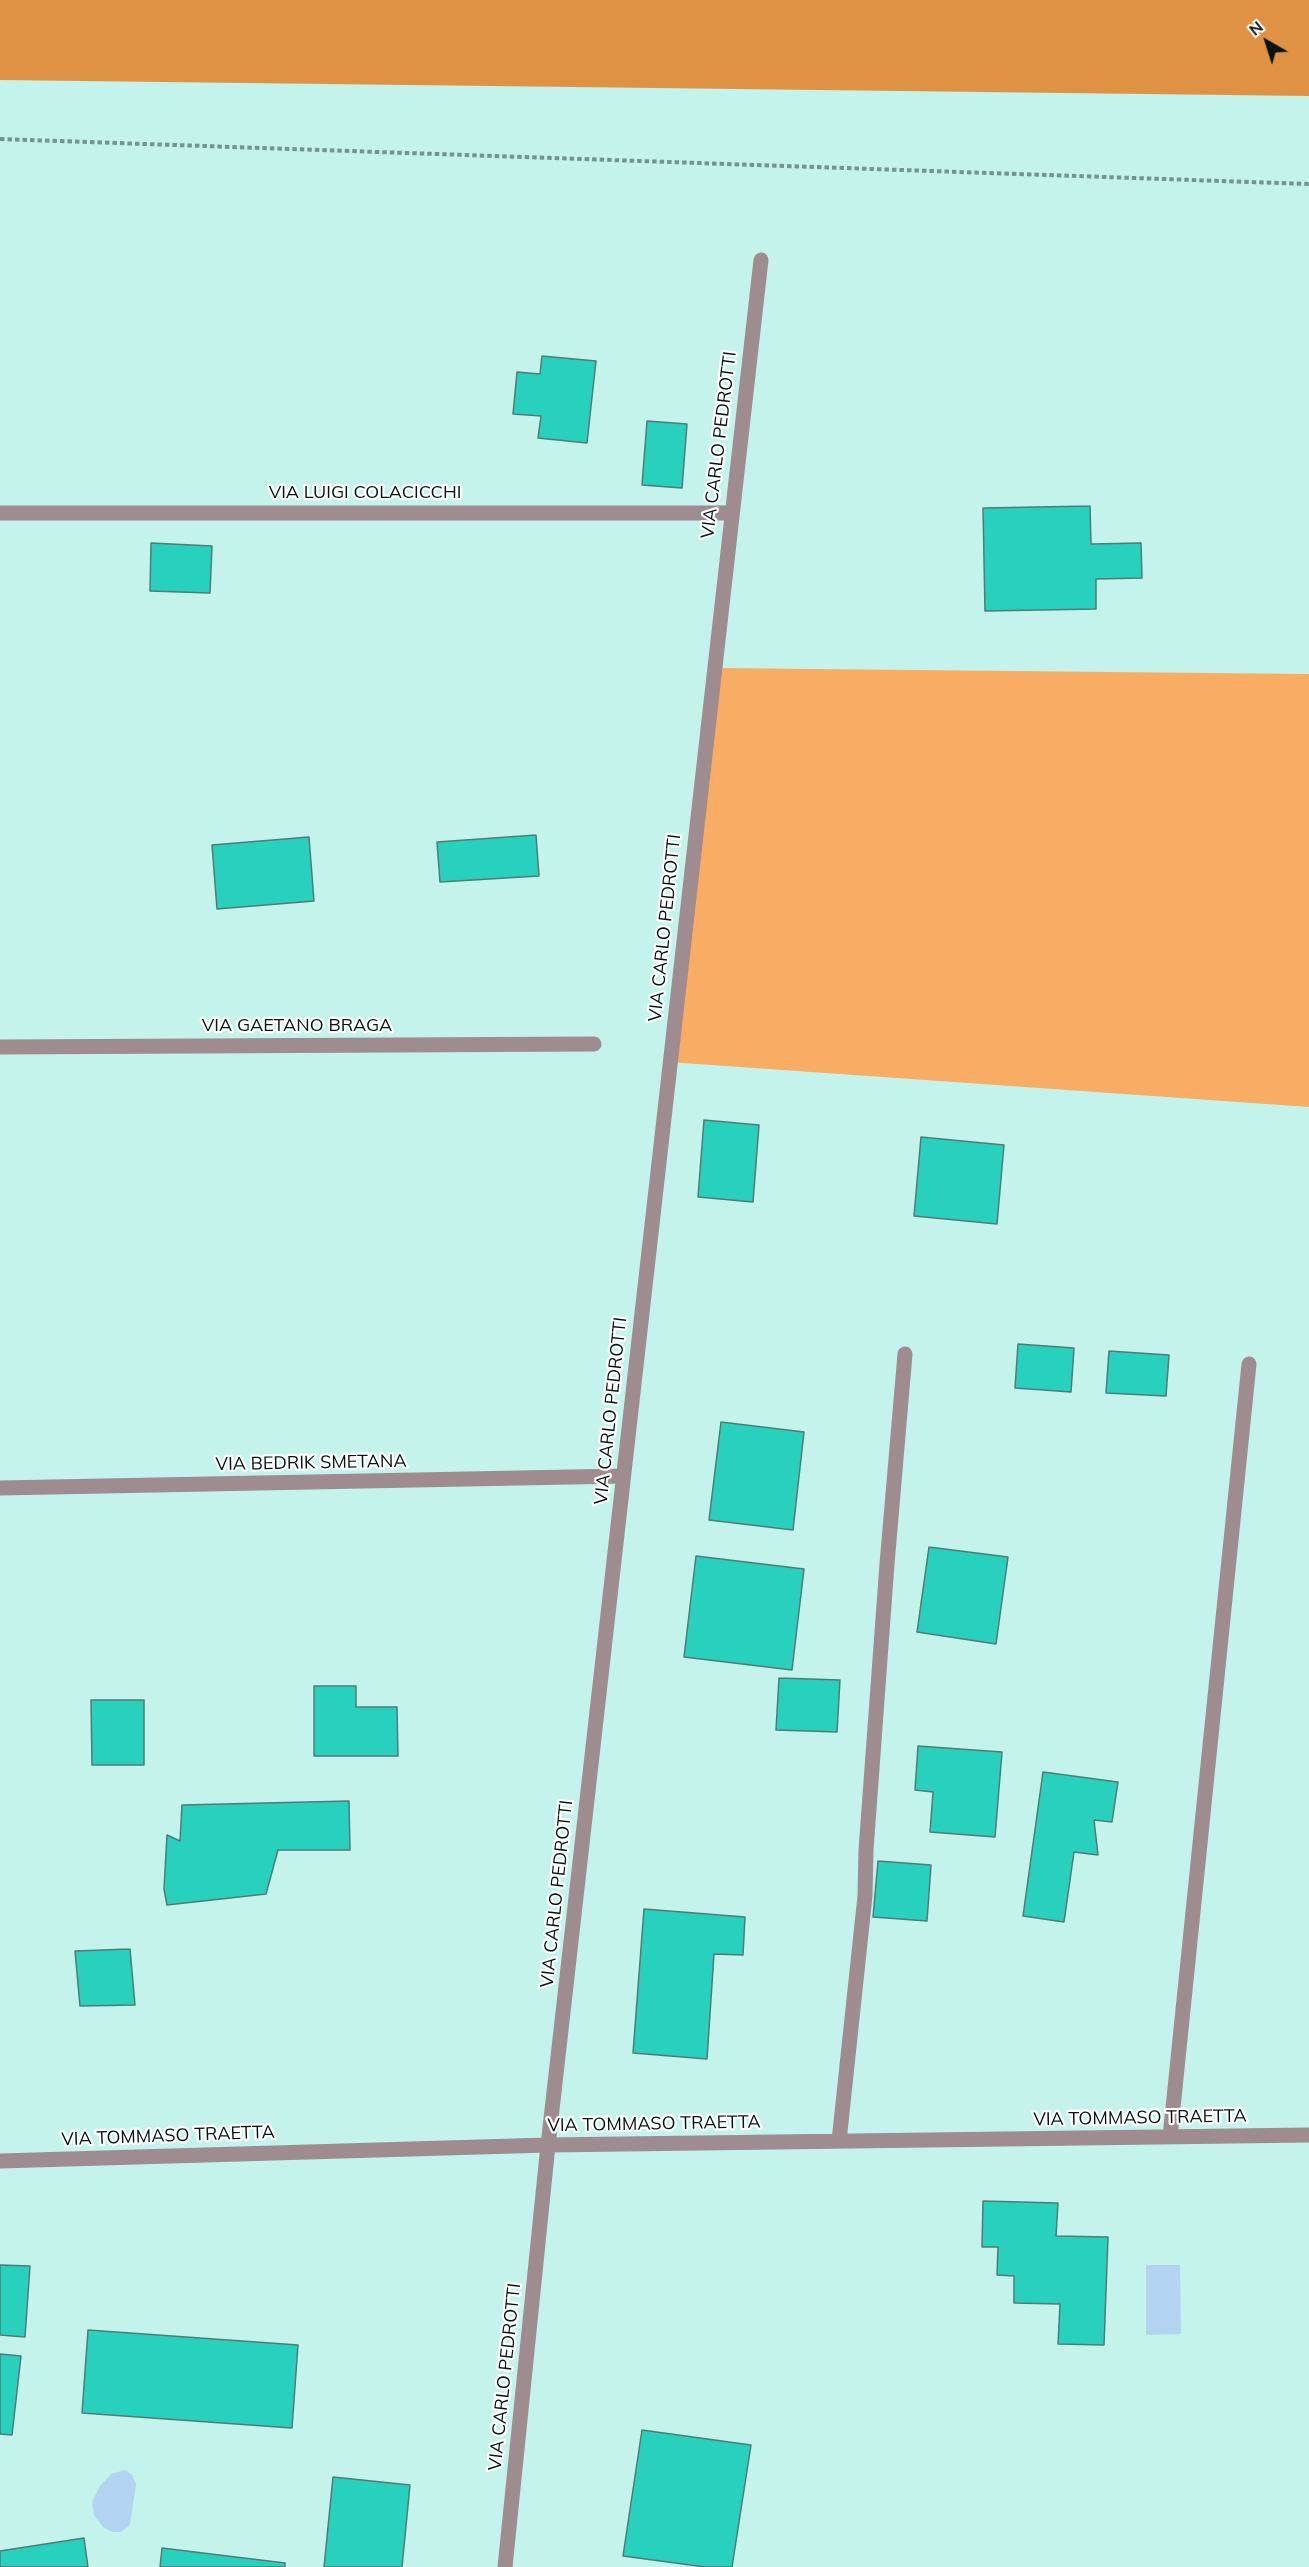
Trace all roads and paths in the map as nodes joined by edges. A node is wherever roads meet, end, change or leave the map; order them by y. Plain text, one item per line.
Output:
1 (0, 140) edge
2 (1309, 184) edge
3 (761, 260) dead end
4 (0, 513) edge
5 (731, 513) junction
6 (594, 1044) dead end
7 (0, 1047) edge
8 (905, 1354) dead end
9 (1249, 1364) dead end
10 (623, 1476) junction
11 (0, 1488) edge
12 (1309, 2135) edge
13 (1170, 2137) junction
14 (839, 2141) junction
15 (548, 2145) junction
16 (0, 2161) edge
17 (505, 2567) edge

1 - 2 path
3 - 5 street, VIA CARLO PEDROTTI
4 - 5 street, VIA LUIGI COLACICCHI
5 - 10 street, VIA CARLO PEDROTTI
6 - 7 street, VIA GAETANO BRAGA
8 - 14 street
9 - 13 street
10 - 11 street, VIA BEDRIK SMETANA
10 - 15 street, VIA CARLO PEDROTTI
12 - 13 street, VIA TOMMASO TRAETTA
13 - 14 street, VIA TOMMASO TRAETTA
14 - 15 street, VIA TOMMASO TRAETTA
15 - 16 street, VIA TOMMASO TRAETTA
15 - 17 street, VIA CARLO PEDROTTI

